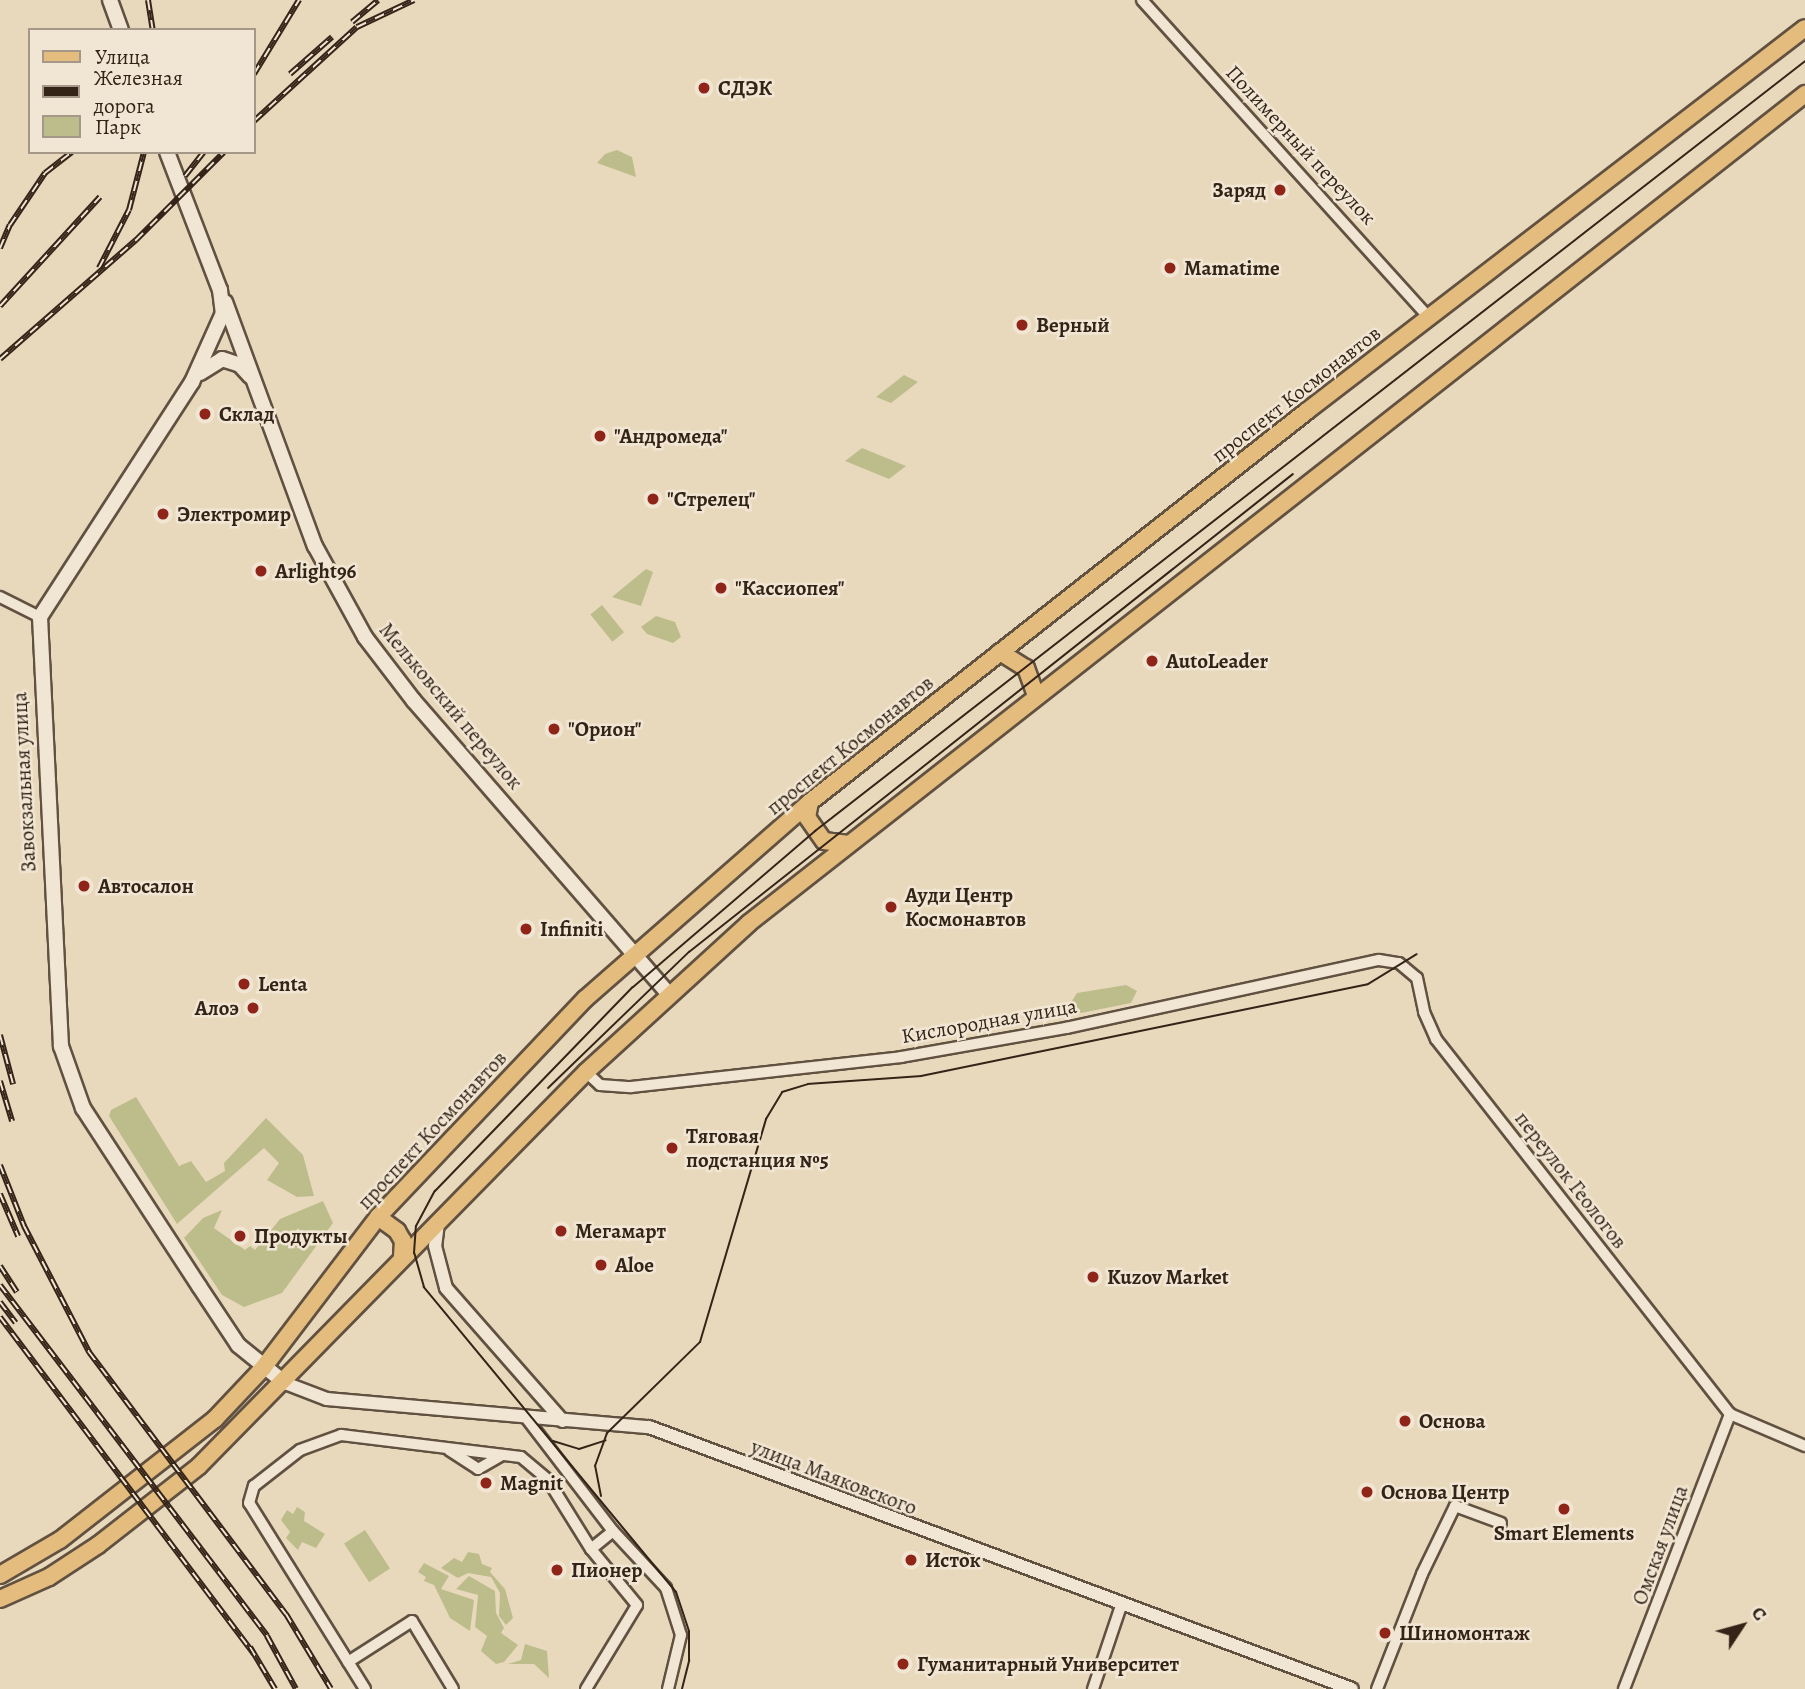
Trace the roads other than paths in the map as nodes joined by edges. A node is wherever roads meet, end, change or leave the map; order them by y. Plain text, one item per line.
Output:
1 (110, 0) edge
2 (1142, 0) edge
3 (120, 28) edge
4 (1805, 28) edge
5 (1805, 94) edge
6 (168, 154) edge
7 (220, 289) junction
8 (1430, 318) junction
9 (192, 382) junction
10 (259, 390) junction
11 (0, 597) edge
12 (40, 617) junction
13 (1000, 652) junction
14 (1036, 695) junction
15 (810, 802) junction
16 (849, 844) junction
17 (635, 953) junction
18 (1399, 963) joint
19 (668, 993) junction
20 (586, 1072) junction
21 (442, 1216) junction
22 (378, 1217) junction
23 (402, 1255) junction
24 (263, 1367) junction
25 (285, 1383) junction
26 (1730, 1414) junction
27 (527, 1419) junction
28 (563, 1421) junction
29 (1805, 1446) edge
30 (447, 1448) junction
31 (502, 1455) junction
32 (1501, 1523) dead end
33 (613, 1531) junction
34 (591, 1549) junction
35 (0, 1575) edge
36 (0, 1599) edge
37 (1121, 1606) junction
38 (348, 1661) junction
39 (365, 1689) edge
40 (453, 1689) edge
41 (586, 1689) edge
42 (668, 1689) edge
43 (1093, 1689) edge
44 (1352, 1689) edge
45 (1377, 1689) edge
46 (1624, 1689) edge

1 - 3 main road
2 - 8 street, Полимерный переулок
4 - 8 main road, проспект Космонавтов
5 - 14 main road
6 - 7 main road
7 - 9 main road
7 - 10 main road, Мельковский переулок
8 - 13 main road, проспект Космонавтов
9 - 10 main road
9 - 12 main road
10 - 17 main road, Мельковский переулок
11 - 12 street
12 - 24 main road, Завокзальная улица
13 - 14 main road
13 - 15 main road, проспект Космонавтов
14 - 16 main road
15 - 16 main road
15 - 17 main road, проспект Космонавтов
16 - 19 main road
17 - 19 main road, Мельковский переулок
17 - 22 main road, проспект Космонавтов
18 - 20 street, Кислородная улица
18 - 26 street, переулок Геологов
19 - 20 main road
20 - 21 main road
21 - 23 main road
21 - 28 street
22 - 23 main road
22 - 24 main road, проспект Космонавтов
23 - 25 main road
24 - 25 main road, Завокзальная улица
24 - 35 main road, проспект Космонавтов
25 - 27 street, улица Маяковского
25 - 36 main road
26 - 29 street
26 - 46 street, Омская улица
27 - 28 street, улица Маяковского
27 - 33 street
28 - 37 street, улица Маяковского
30 - 31 street
30 - 31 street
30 - 38 street
31 - 34 street
32 - 45 street
33 - 34 street
33 - 42 street
34 - 41 street
37 - 43 street
37 - 44 street, улица Маяковского
38 - 39 street
38 - 40 street

